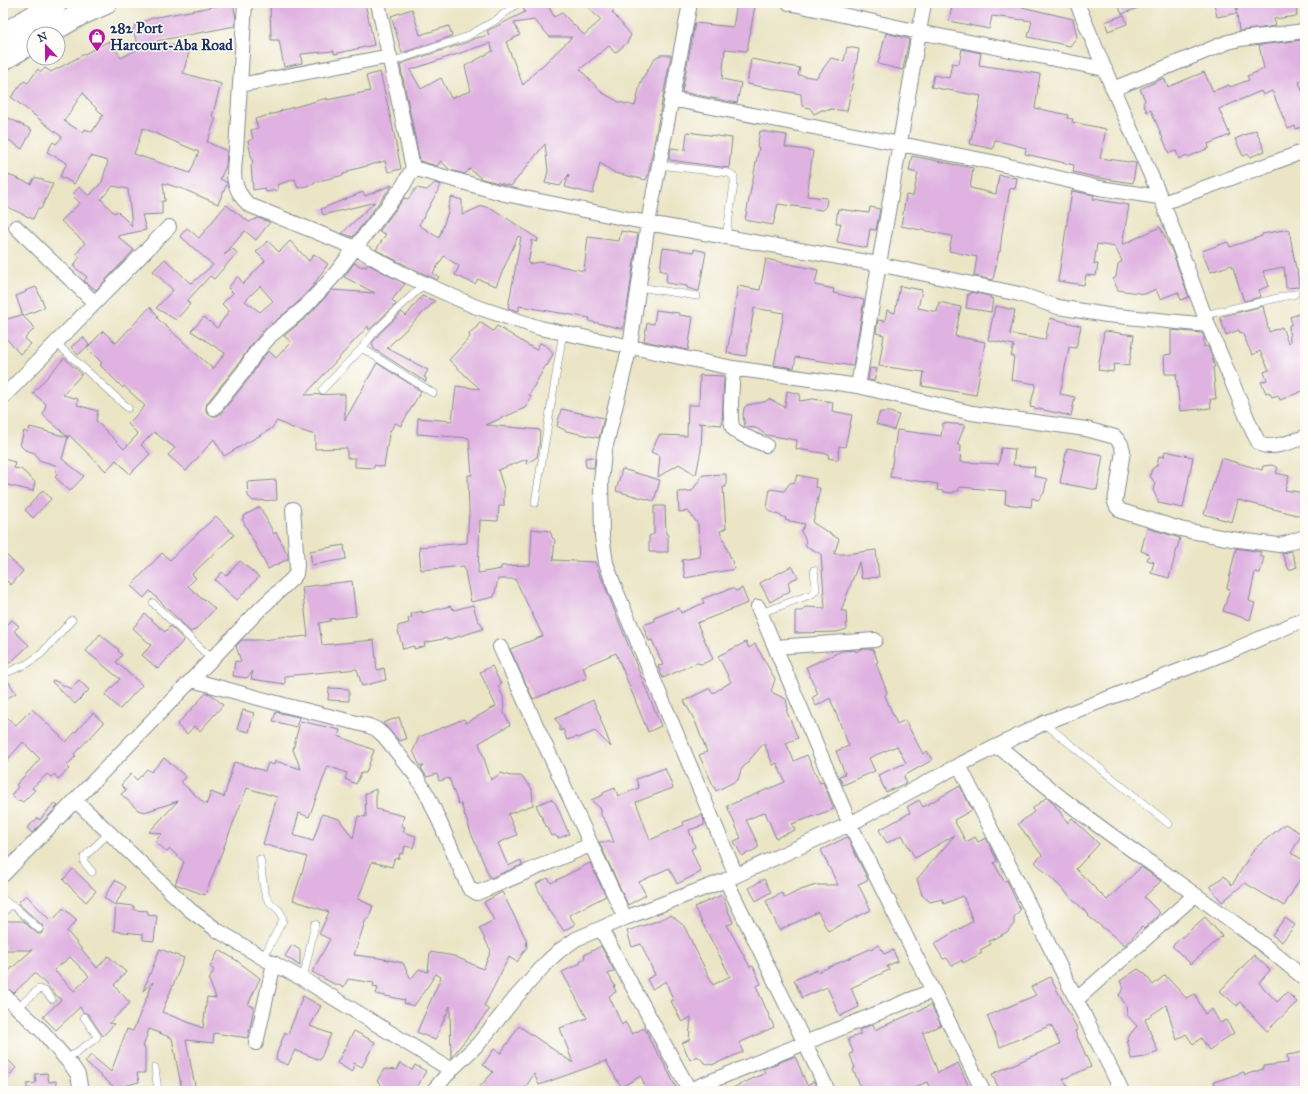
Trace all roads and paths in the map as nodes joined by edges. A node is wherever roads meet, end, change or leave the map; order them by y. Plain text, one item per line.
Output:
1 (56, 3) edge
2 (106, 3) edge
3 (245, 3) edge
4 (378, 3) edge
5 (518, 3) edge
6 (690, 3) edge
7 (789, 3) edge
8 (924, 3) edge
9 (1077, 3) edge
10 (60, 26) edge
11 (1305, 31) edge
12 (919, 32) junction
13 (3, 35) edge
14 (26, 46) edge
15 (3, 59) edge
16 (391, 59) junction
17 (1105, 70) junction
18 (240, 85) junction
19 (1113, 89) junction
20 (671, 99) junction
21 (899, 145) junction
22 (1305, 151) edge
23 (659, 165) junction
24 (414, 168) junction
25 (1161, 200) junction
26 (648, 223) junction
27 (16, 227) dead end
28 (169, 227) dead end
29 (726, 237) junction
30 (356, 248) junction
31 (878, 264) junction
32 (424, 284) junction
33 (638, 287) junction
34 (1295, 294) dead end
35 (697, 296) dead end
36 (95, 303) junction
37 (1206, 320) junction
38 (563, 332) junction
39 (56, 343) junction
40 (630, 346) junction
41 (362, 348) junction
42 (733, 368) junction
43 (858, 386) junction
44 (322, 390) dead end
45 (433, 393) dead end
46 (3, 397) edge
47 (128, 408) dead end
48 (214, 408) dead end
49 (1305, 438) edge
50 (766, 445) dead end
51 (536, 503) dead end
52 (293, 509) dead end
53 (1305, 537) edge
54 (814, 570) dead end
55 (153, 603) dead end
56 (759, 610) joint
57 (1305, 619) edge
58 (72, 620) dead end
59 (875, 640) dead end
60 (500, 647) dead end
61 (775, 647) junction
62 (212, 659) junction
63 (3, 674) edge
64 (192, 680) junction
65 (1044, 723) junction
66 (998, 746) junction
67 (959, 765) junction
68 (76, 801) junction
69 (850, 824) junction
70 (1169, 824) dead end
71 (109, 833) junction
72 (590, 845) junction
73 (260, 859) dead end
74 (92, 872) dead end
75 (3, 875) edge
76 (731, 877) junction
77 (1195, 895) junction
78 (3, 900) edge
79 (10, 906) junction
80 (3, 913) edge
81 (625, 918) junction
82 (315, 924) dead end
83 (39, 929) dead end
84 (601, 929) junction
85 (268, 960) junction
86 (303, 979) junction
87 (1305, 979) edge
88 (932, 991) junction
89 (3, 994) edge
90 (52, 999) dead end
91 (1076, 1000) junction
92 (17, 1008) junction
93 (84, 1017) dead end
94 (256, 1043) dead end
95 (805, 1044) junction
96 (67, 1059) junction
97 (155, 1068) dead end
98 (452, 1070) junction
99 (81, 1091) edge
100 (158, 1091) edge
101 (433, 1091) edge
102 (688, 1091) edge
103 (828, 1091) edge
104 (983, 1091) edge
105 (1122, 1091) edge

1 - 13 highway
2 - 10 highway
3 - 18 street
4 - 16 street
5 - 16 lane
6 - 20 street
7 - 12 street
8 - 12 street
9 - 17 street
11 - 19 street
12 - 17 street
12 - 21 street
14 - 15 highway
16 - 18 street
16 - 24 street
17 - 19 street
18 - 30 street
19 - 25 street
20 - 21 street
20 - 23 street
21 - 25 street
21 - 31 street
22 - 25 street
23 - 26 street
23 - 29 lane
24 - 26 street
24 - 30 street
25 - 37 street
26 - 29 street
26 - 33 street
27 - 36 street
28 - 36 street
29 - 31 street
30 - 32 street
30 - 48 street
31 - 37 street
31 - 43 street
32 - 38 street
32 - 41 lane
33 - 35 lane
33 - 40 street
34 - 37 lane
36 - 39 street
37 - 49 street
38 - 40 street
38 - 51 lane
39 - 46 street
39 - 47 lane
40 - 42 street
40 - 76 street
41 - 44 lane
41 - 45 lane
42 - 43 street
42 - 50 street
43 - 53 street
52 - 62 street
54 - 56 lane
55 - 62 lane
56 - 61 street
57 - 65 street
58 - 63 lane
59 - 61 street
60 - 72 street
61 - 69 street
62 - 64 street
64 - 68 street
64 - 72 street
65 - 66 street
65 - 70 lane
66 - 67 street
66 - 77 street
67 - 69 street
67 - 91 street
68 - 71 street
68 - 75 street
69 - 76 street
69 - 88 street
71 - 74 lane
71 - 85 street
72 - 81 street
73 - 85 lane
76 - 81 street
76 - 95 street
77 - 87 street
77 - 91 street
78 - 79 lane
79 - 80 lane
79 - 83 lane
81 - 84 street
82 - 86 lane
84 - 98 street
84 - 102 street
85 - 86 street
85 - 94 street
86 - 98 street
88 - 95 street
88 - 104 street
89 - 92 street
90 - 92 lane
91 - 105 street
92 - 96 street
93 - 96 lane
95 - 102 street
95 - 103 street
96 - 99 street
97 - 100 lane
98 - 101 street

